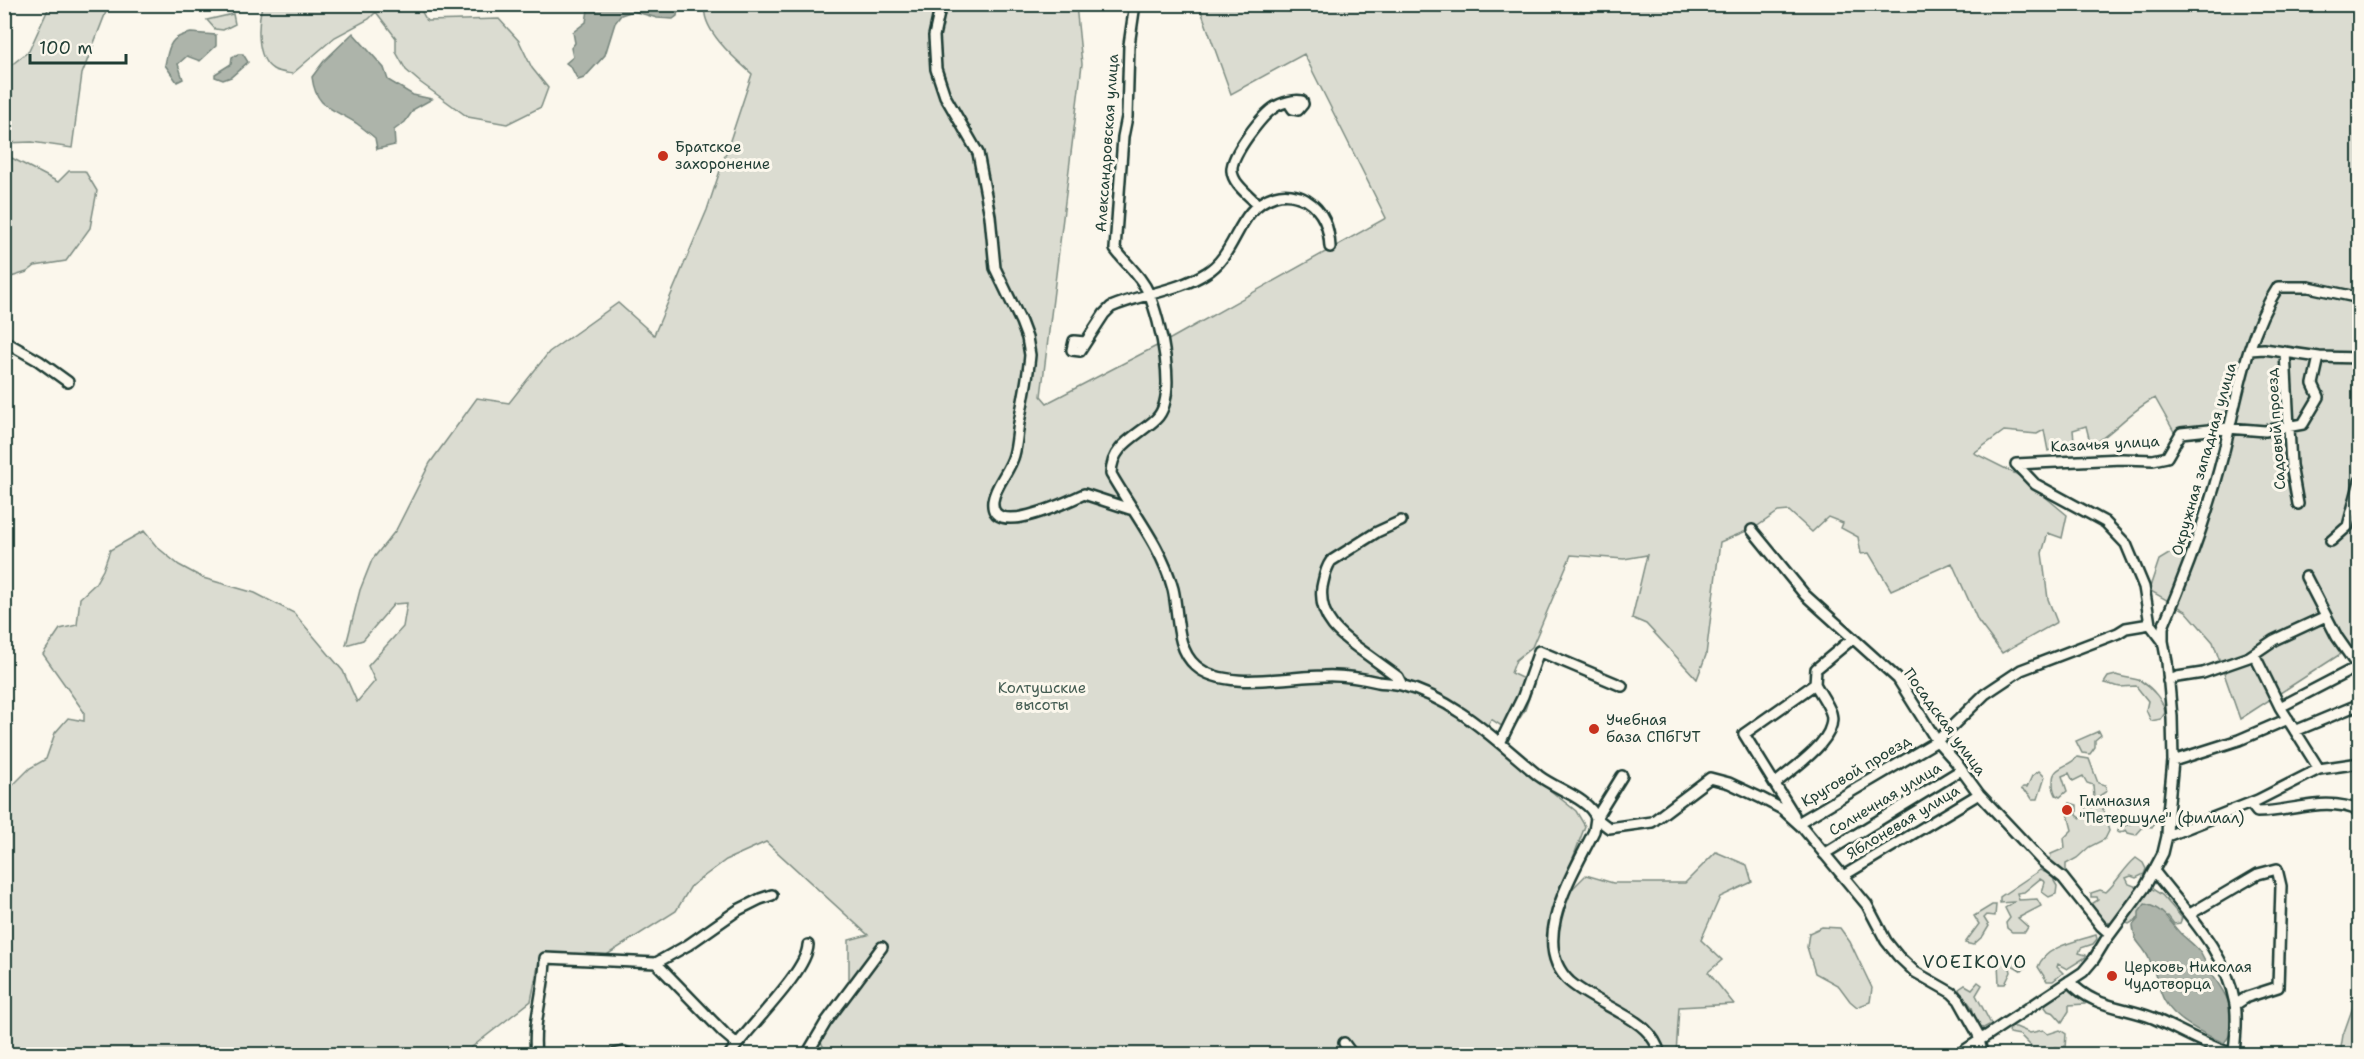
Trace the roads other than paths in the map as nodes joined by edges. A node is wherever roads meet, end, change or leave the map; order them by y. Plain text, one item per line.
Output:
1 (941, 4) edge
2 (1135, 4) edge
3 (1289, 103) dead end
4 (1257, 204) junction
5 (1330, 247) dead end
6 (1149, 293) junction
7 (2360, 298) edge
8 (4, 341) edge
9 (1085, 342) dead end
10 (2250, 350) junction
11 (2285, 352) junction
12 (2319, 357) junction
13 (2360, 358) edge
14 (68, 382) dead end
15 (2289, 426) junction
16 (2228, 428) junction
17 (2360, 482) edge
18 (2298, 504) dead end
19 (1130, 509) junction
20 (1401, 521) dead end
21 (1752, 530) dead end
22 (2331, 542) dead end
23 (2306, 578) dead end
24 (2326, 616) junction
25 (2150, 624) junction
26 (1852, 639) junction
27 (2163, 641) junction
28 (2254, 654) junction
29 (2358, 668) edge
30 (2168, 681) junction
31 (1815, 684) junction
32 (1402, 685) junction
33 (1622, 686) dead end
34 (2360, 704) edge
35 (2280, 706) junction
36 (2288, 719) junction
37 (2295, 731) junction
38 (1937, 741) junction
39 (1500, 743) junction
40 (2173, 761) junction
41 (2360, 763) edge
42 (2319, 769) junction
43 (1961, 770) junction
44 (1622, 776) dead end
45 (1775, 784) junction
46 (1979, 794) junction
47 (2250, 803) junction
48 (2360, 811) edge
49 (1596, 818) junction
50 (1798, 823) junction
51 (2168, 836) junction
52 (1824, 854) junction
53 (2154, 871) junction
54 (1843, 876) junction
55 (772, 895) dead end
56 (2190, 915) junction
57 (2110, 934) junction
58 (808, 945) dead end
59 (882, 947) dead end
60 (656, 963) junction
61 (2069, 981) junction
62 (2235, 1005) junction
63 (1980, 1039) junction
64 (1344, 1043) dead end
65 (737, 1044) junction
66 (1965, 1053) edge
67 (536, 1054) edge
68 (615, 1054) edge
69 (629, 1054) edge
70 (730, 1054) edge
71 (807, 1054) edge
72 (1352, 1054) edge
73 (1660, 1054) edge
74 (1981, 1054) edge
75 (2234, 1054) edge

1 - 19 street
2 - 6 street, Александровская улица
3 - 4 street
4 - 5 street
4 - 6 street
6 - 9 street
6 - 19 street, Александровская улица
7 - 10 street, Окружная западная улица
8 - 14 street
10 - 11 street
10 - 16 street, Окружная западная улица
11 - 12 street
11 - 15 street, Садовый проезд
12 - 13 street
12 - 15 street
15 - 16 street, Казачья улица
15 - 18 street, Садовый проезд
16 - 25 street, Казачья улица
16 - 27 street, Окружная западная улица
17 - 22 street
19 - 32 street, Александровская улица
20 - 32 street
21 - 26 street, Посадская улица
23 - 24 street
24 - 28 street
24 - 29 street
25 - 27 street
25 - 38 street, Круговой проезд
26 - 31 street, Круговой проезд
26 - 38 street, Посадская улица
27 - 30 street
28 - 30 street
28 - 35 street
29 - 35 street
30 - 40 street
31 - 45 street
31 - 45 street, Круговой проезд
32 - 39 street
33 - 39 street
34 - 37 street
35 - 36 street
36 - 37 street
36 - 40 street
37 - 42 street
38 - 43 street, Посадская улица
38 - 50 street, Круговой проезд
39 - 49 street
40 - 51 street
41 - 42 street
42 - 47 street
43 - 46 street, Посадская улица
43 - 52 street, Солнечная улица
44 - 49 street
45 - 50 street, Круговой проезд
46 - 54 street, Яблоневая улица
46 - 57 street, Посадская улица
47 - 48 street
47 - 51 street
49 - 50 street
49 - 73 street
50 - 52 street
51 - 53 street
52 - 54 street
53 - 56 street
53 - 57 street
54 - 63 street
55 - 60 street
56 - 62 street
56 - 62 street
57 - 61 street
58 - 65 street
59 - 71 street
60 - 65 street
60 - 67 street
61 - 63 street
61 - 75 street
62 - 75 street
63 - 66 street
63 - 74 street
64 - 72 street
65 - 70 street
68 - 69 street

